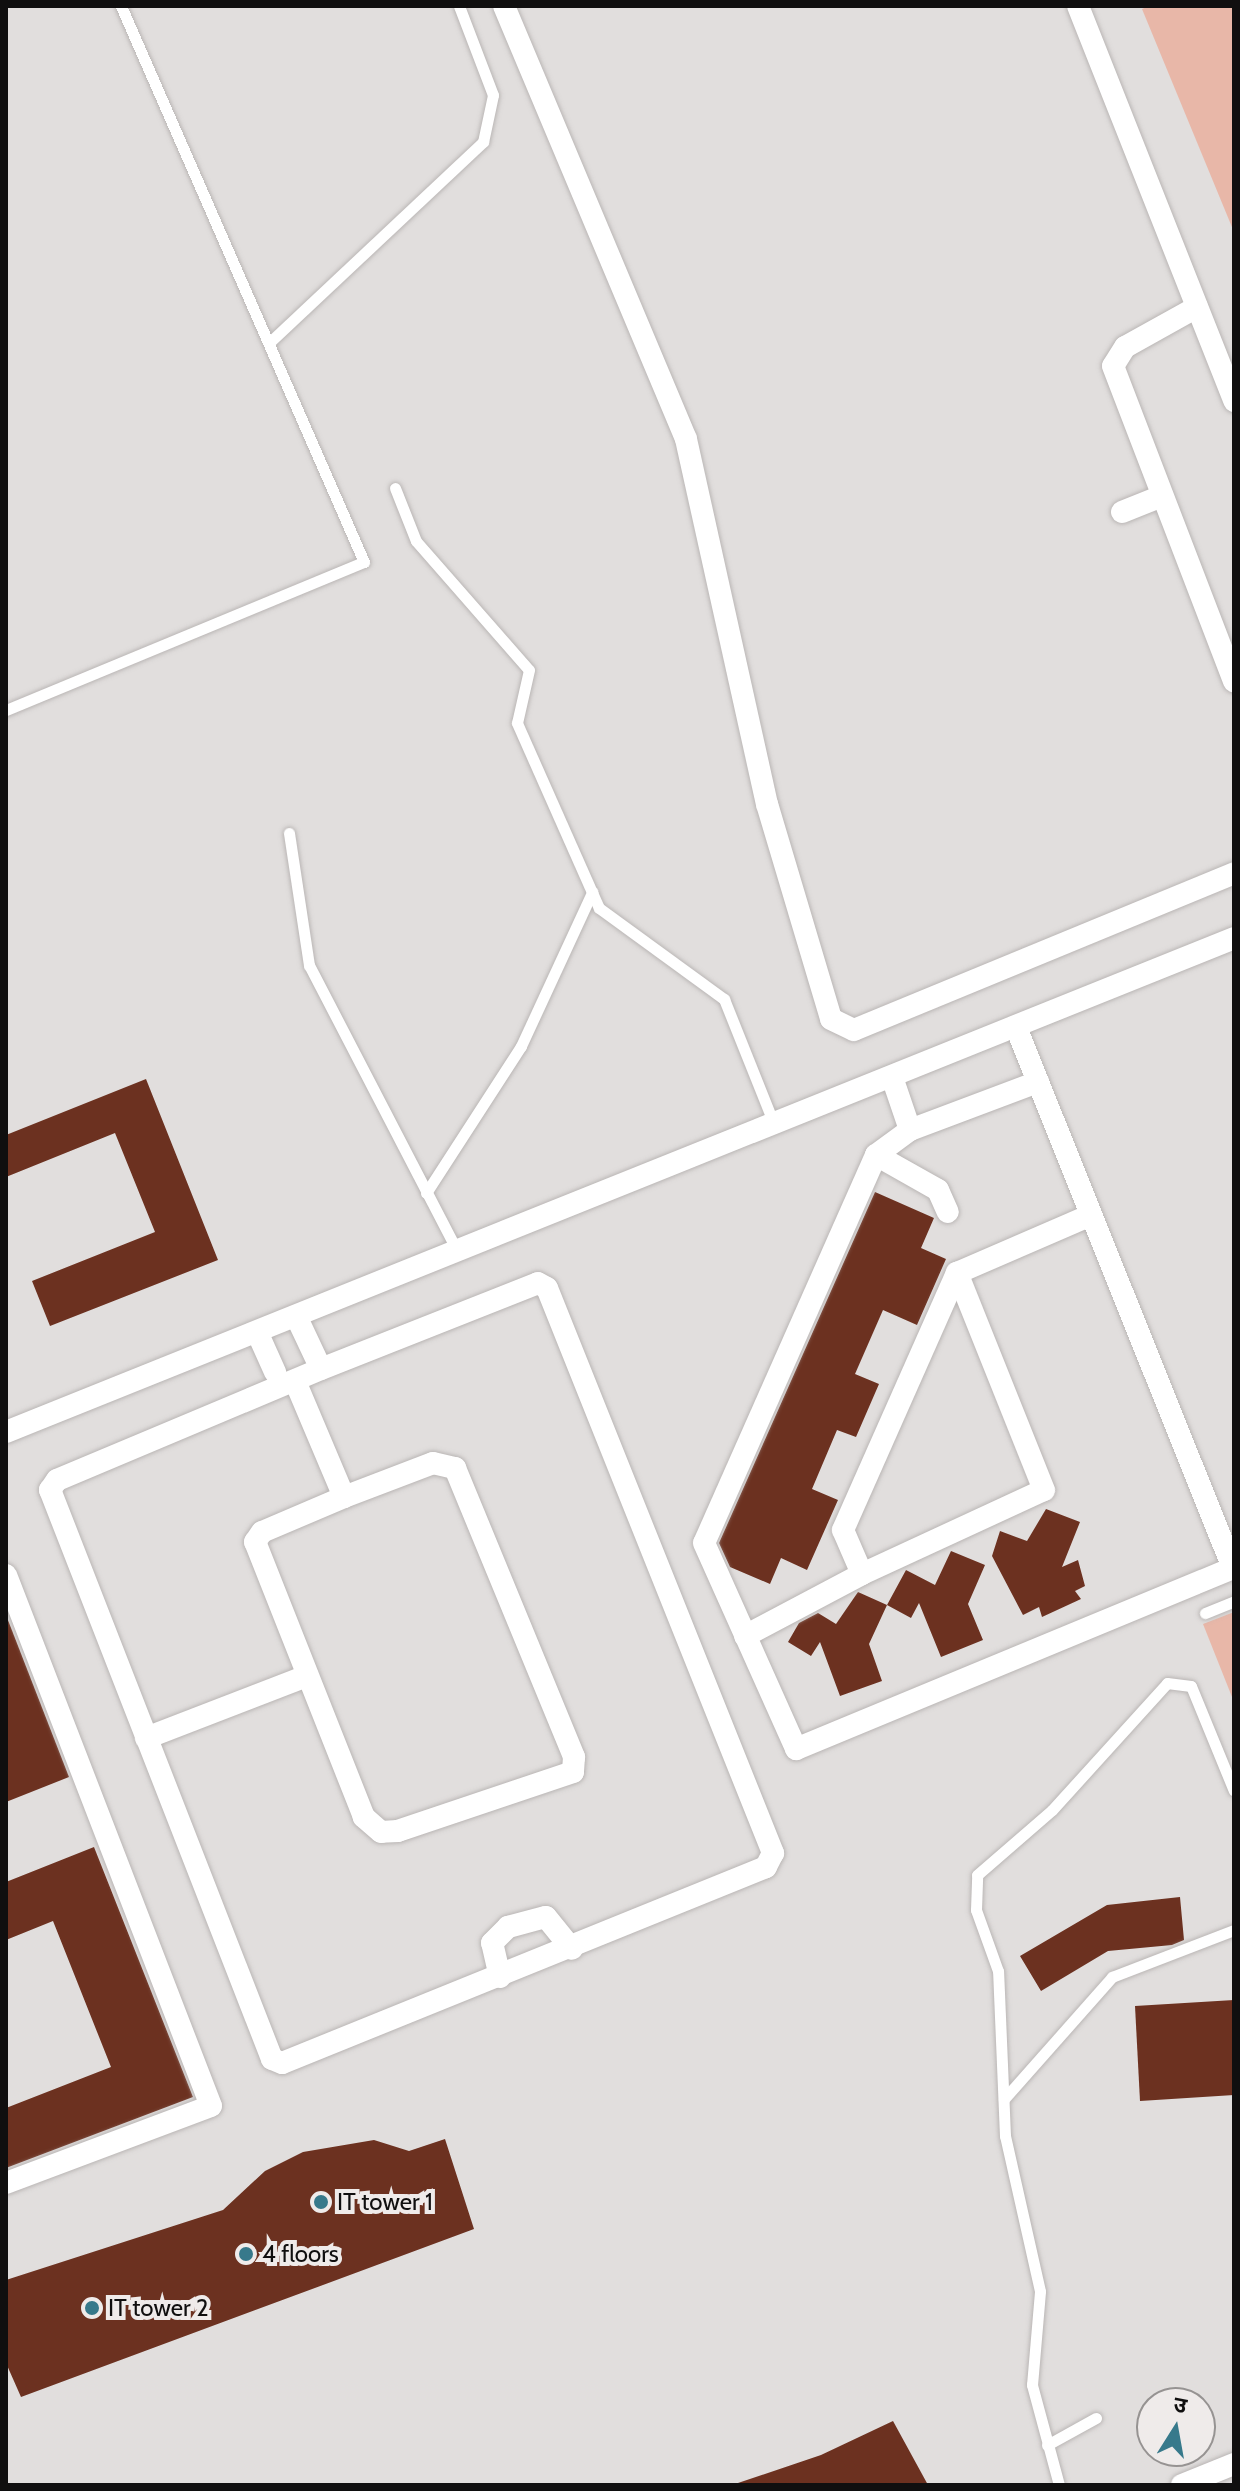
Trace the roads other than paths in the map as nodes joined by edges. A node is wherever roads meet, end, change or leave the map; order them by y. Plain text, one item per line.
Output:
1 (121, 6) edge
2 (459, 6) edge
3 (504, 6) edge
4 (1078, 6) edge
5 (1197, 307) junction
6 (271, 341) junction
7 (1233, 394) edge
8 (395, 488) dead end
9 (1162, 496) junction
10 (1122, 512) dead end
11 (1234, 682) edge
12 (6, 710) edge
13 (289, 833) dead end
14 (1234, 873) edge
15 (592, 892) junction
16 (1234, 938) edge
17 (1016, 1027) junction
18 (892, 1077) junction
19 (1038, 1082) junction
20 (774, 1125) junction
21 (910, 1130) junction
22 (876, 1155) junction
23 (426, 1193) junction
24 (948, 1212) dead end
25 (1091, 1215) junction
26 (458, 1252) junction
27 (957, 1273) junction
28 (297, 1318) junction
29 (258, 1334) junction
30 (321, 1369) junction
31 (284, 1380) junction
32 (6, 1432) edge
33 (344, 1497) junction
34 (862, 1574) junction
35 (6, 1575) edge
36 (1234, 1601) edge
37 (1205, 1613) dead end
38 (745, 1636) junction
39 (307, 1676) junction
40 (146, 1738) junction
41 (1234, 1791) edge
42 (1234, 1930) edge
43 (572, 1949) junction
44 (500, 1977) junction
45 (1004, 2099) junction
46 (6, 2183) edge
47 (1096, 2418) dead end
48 (1047, 2445) junction
49 (1234, 2464) edge
50 (1059, 2485) edge
51 (1182, 2485) edge

1 - 6 lane
2 - 6 lane
3 - 14 street
4 - 5 street
5 - 7 street
5 - 9 street
6 - 12 lane
8 - 15 lane
9 - 10 street
9 - 11 street
13 - 23 lane
15 - 20 lane
15 - 23 lane
16 - 17 street
17 - 18 street
17 - 19 street
18 - 20 street
18 - 21 street
19 - 21 street
19 - 25 street
20 - 26 street
21 - 22 street
22 - 24 street
22 - 38 street
23 - 26 lane
25 - 27 street
25 - 38 street
26 - 28 street
27 - 34 street
27 - 34 street
28 - 29 street
28 - 30 street
29 - 31 street
29 - 32 street
30 - 31 street
30 - 43 street
31 - 33 street
31 - 40 street
33 - 39 street
33 - 39 street
34 - 38 street
35 - 46 street
36 - 37 lane
39 - 40 street
40 - 44 street
41 - 45 lane
42 - 45 lane
43 - 44 street
43 - 44 street
45 - 48 lane
47 - 48 lane
48 - 50 lane
49 - 51 street

